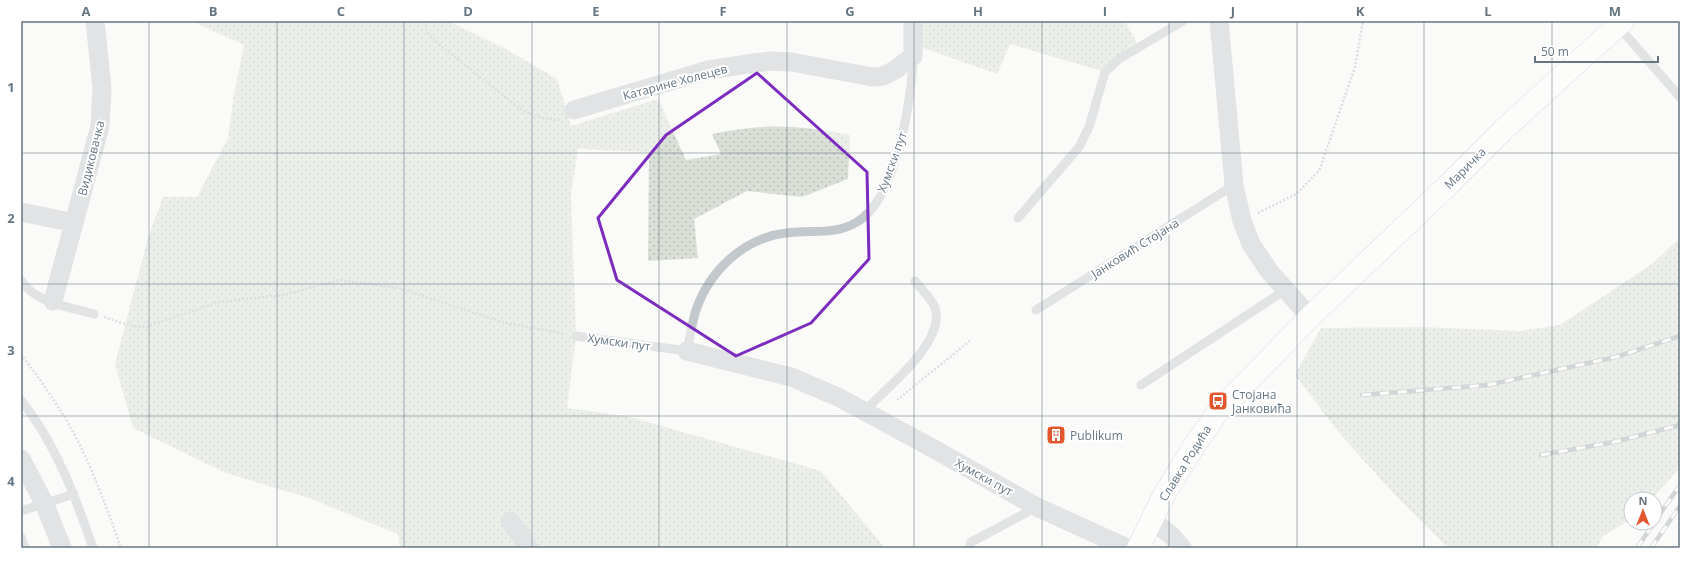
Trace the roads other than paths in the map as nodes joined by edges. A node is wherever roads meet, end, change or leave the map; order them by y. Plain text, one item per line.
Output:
1 (94, 21) edge
2 (913, 21) edge
3 (1183, 21) edge
4 (1219, 21) edge
5 (1620, 24) edge
6 (913, 56) junction
7 (1680, 97) edge
8 (577, 109) road end
9 (1234, 185) junction
10 (21, 212) edge
11 (1018, 218) dead end
12 (74, 223) junction
13 (21, 280) edge
14 (915, 281) dead end
15 (1285, 290) junction
16 (53, 301) junction
17 (1036, 310) dead end
18 (94, 314) road end
19 (1310, 317) junction
20 (576, 336) road end
21 (687, 351) junction
22 (1141, 385) dead end
23 (21, 400) edge
24 (870, 414) junction
25 (21, 458) edge
26 (74, 494) junction
27 (45, 505) junction
28 (1037, 508) junction
29 (21, 511) edge
30 (1152, 520) junction
31 (510, 521) dead end
32 (21, 537) edge
33 (25, 548) edge
34 (62, 548) edge
35 (93, 548) edge
36 (529, 548) edge
37 (969, 548) edge
38 (1127, 548) edge
39 (1138, 548) edge
40 (1182, 548) edge

1 - 12 street, Видиковачка
2 - 6 street, Хумски пут
3 - 11 lane
4 - 9 street
5 - 7 lane
5 - 19 street, Маричка
6 - 8 street, Катарине Холецев
6 - 21 lane, Хумски пут
9 - 15 street
9 - 17 lane, Јанковић Стојана
10 - 12 street
12 - 16 street, Видиковачка
13 - 16 lane
14 - 24 lane
15 - 19 street
15 - 22 lane
16 - 18 lane
19 - 30 street, Славка Родића
20 - 21 lane, Хумски пут
21 - 24 street, Хумски пут
23 - 26 lane
24 - 28 street, Хумски пут
25 - 27 street
26 - 27 lane
26 - 35 lane
27 - 29 lane
27 - 34 street
28 - 37 lane
28 - 38 street, Хумски пут
30 - 39 street, Славка Родића
30 - 40 street
31 - 36 street
32 - 33 lane

